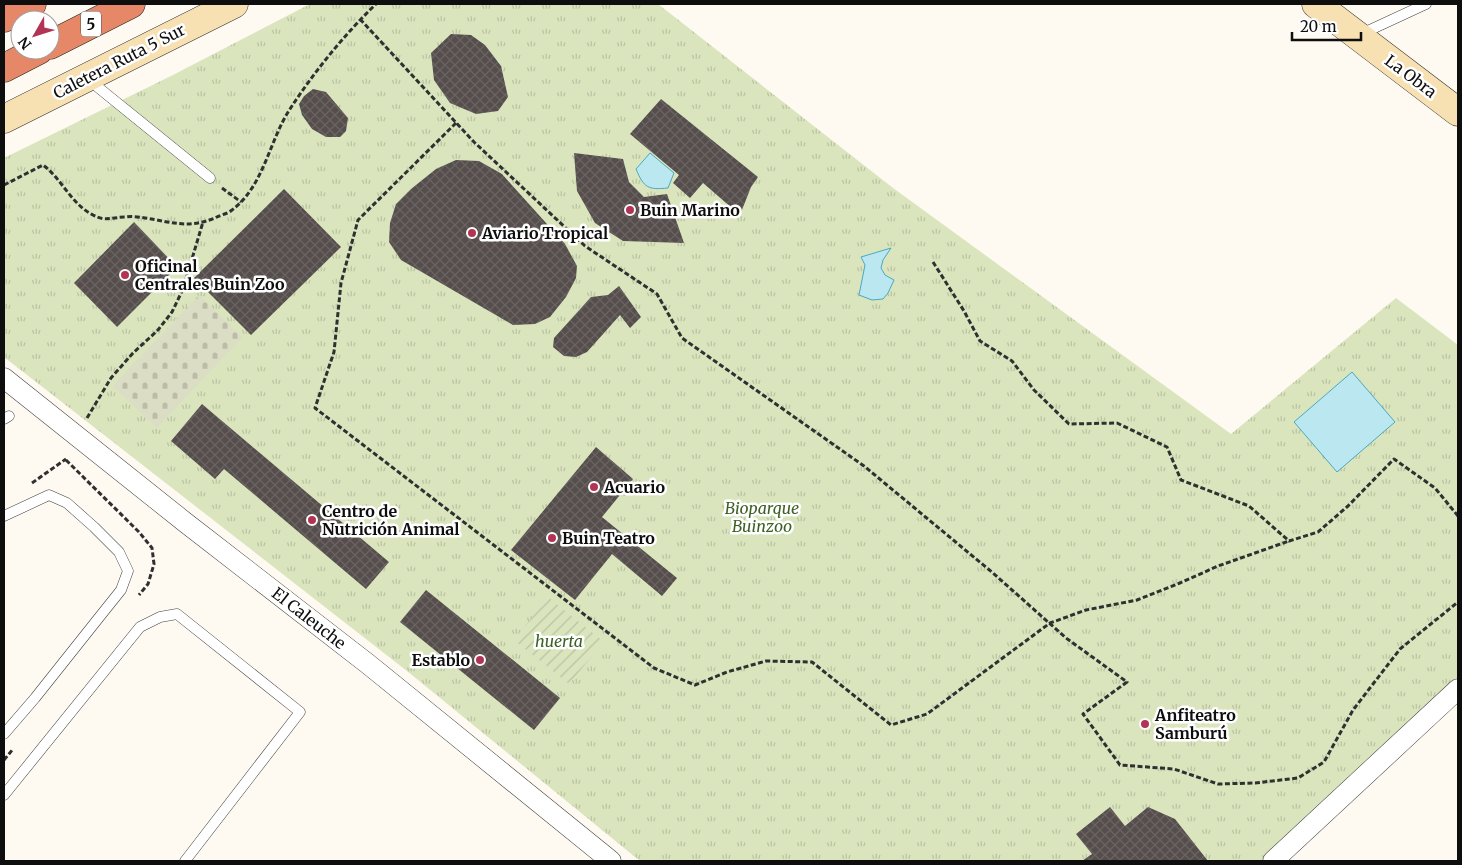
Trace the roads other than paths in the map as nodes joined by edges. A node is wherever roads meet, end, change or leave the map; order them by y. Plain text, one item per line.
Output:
1 (32, 4) edge
2 (131, 4) edge
3 (234, 4) edge
4 (1316, 4) edge
5 (1426, 4) edge
6 (4, 18) edge
7 (1358, 36) junction
8 (60, 39) edge
9 (20, 60) edge
10 (4, 68) edge
11 (86, 78) junction
12 (1458, 112) edge
13 (4, 119) edge
14 (210, 178) road end
15 (4, 378) edge
16 (4, 516) edge
17 (1458, 689) edge
18 (4, 734) edge
19 (4, 796) edge
20 (185, 861) edge
21 (612, 861) edge
22 (1273, 861) edge

1 - 6 highway
2 - 8 highway, 5
3 - 11 main road, Caletera Ruta 5 Sur
4 - 7 main road, La Obra
5 - 7 lane
7 - 12 main road, La Obra
9 - 10 highway
11 - 13 main road, Caletera Ruta 5 Sur
11 - 14 lane
15 - 21 street, El Caleuche
16 - 18 lane
17 - 22 street
19 - 20 lane

